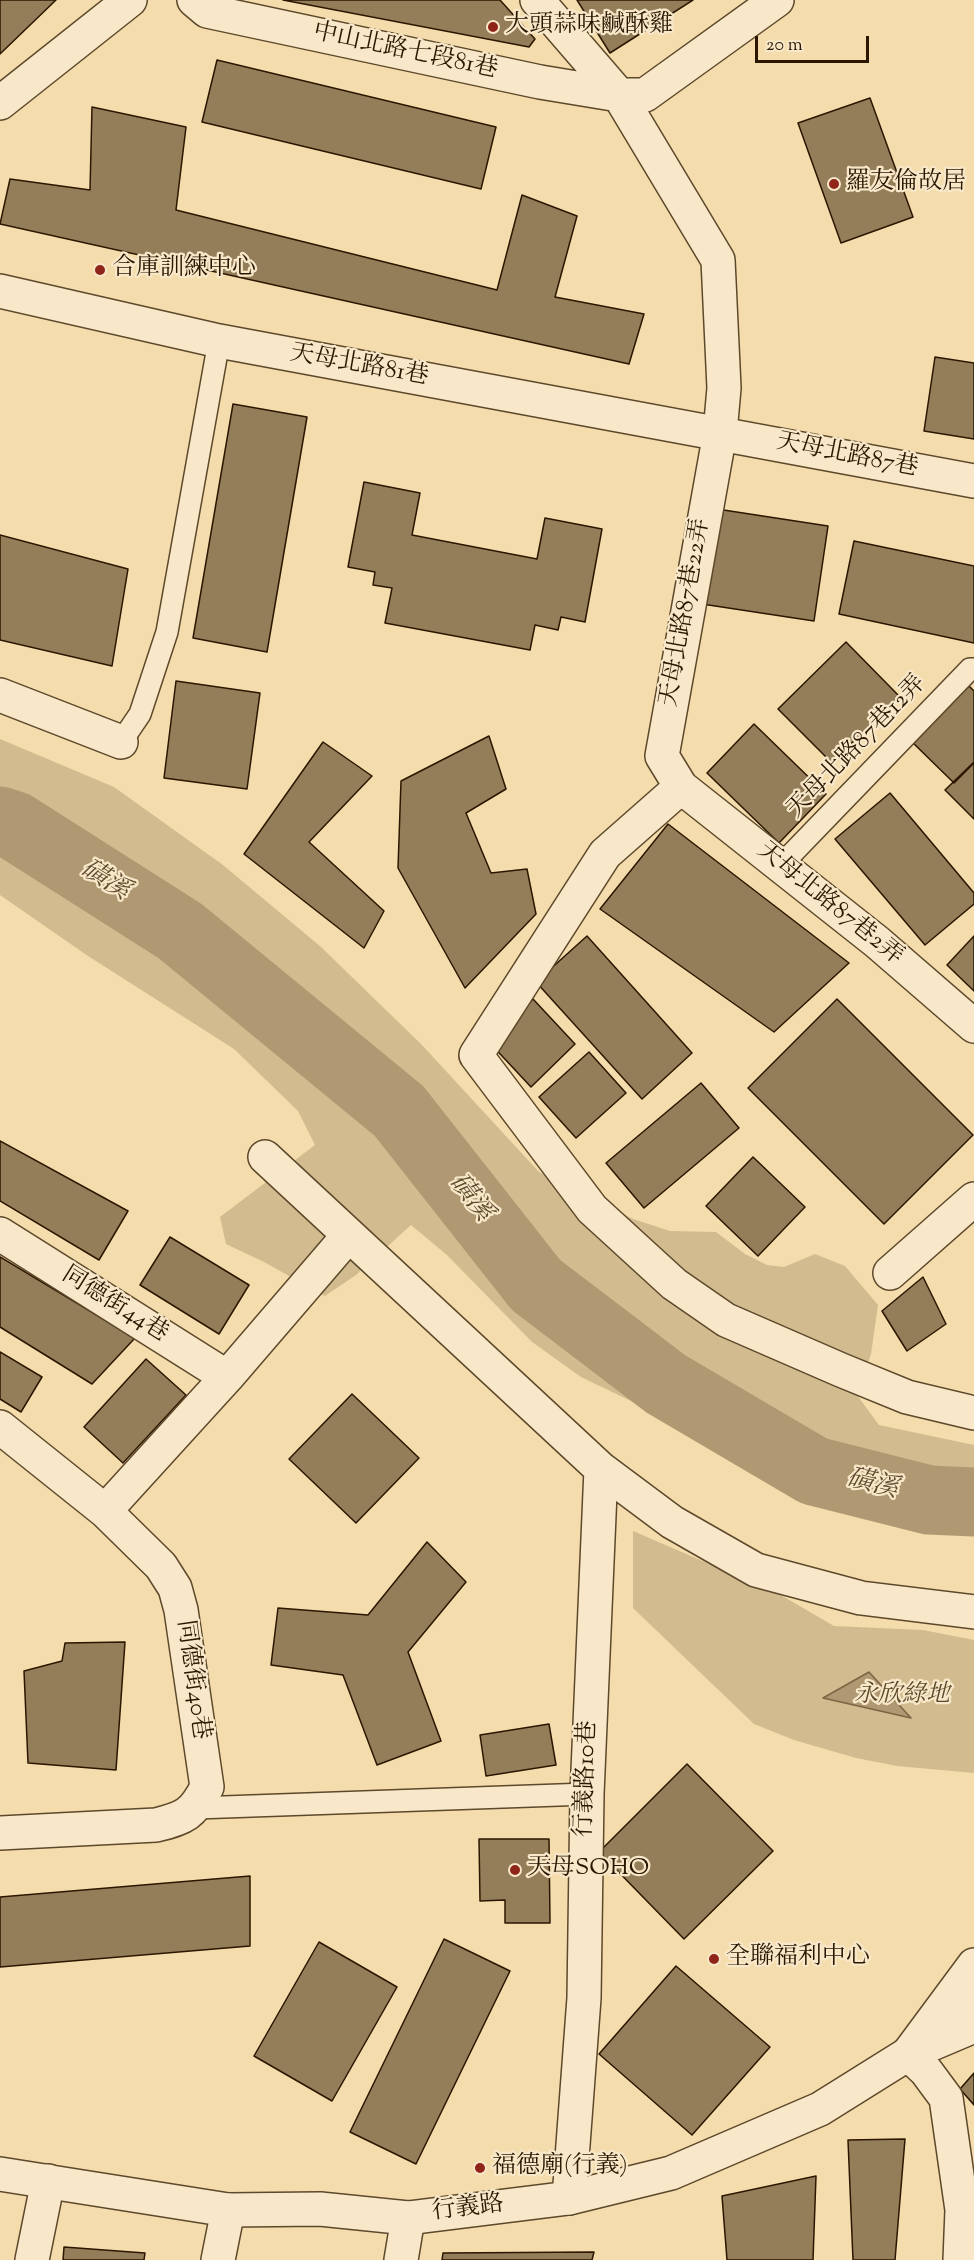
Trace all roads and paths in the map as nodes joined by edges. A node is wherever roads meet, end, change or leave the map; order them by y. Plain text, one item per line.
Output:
1 (130, 0) edge
2 (194, 0) edge
3 (537, 0) edge
4 (777, 0) edge
5 (620, 95) junction
6 (0, 103) edge
7 (0, 291) edge
8 (219, 341) junction
9 (720, 433) junction
10 (974, 482) edge
11 (974, 669) edge
12 (0, 695) edge
13 (121, 742) joint
14 (681, 787) junction
15 (780, 866) junction
16 (974, 1026) edge
17 (265, 1157) dead end
18 (974, 1199) edge
19 (0, 1234) edge
20 (349, 1235) junction
21 (891, 1273) dead end
22 (227, 1377) junction
23 (974, 1413) edge
24 (0, 1427) edge
25 (601, 1468) junction
26 (105, 1511) junction
27 (974, 1612) edge
28 (587, 1794) junction
29 (196, 1808) junction
30 (0, 1833) edge
31 (974, 1965) edge
32 (974, 1990) edge
33 (974, 2026) edge
34 (908, 2054) junction
35 (0, 2174) edge
36 (48, 2181) junction
37 (569, 2198) junction
38 (228, 2210) junction
39 (408, 2218) junction
40 (32, 2260) edge
41 (218, 2260) edge
42 (401, 2260) edge
43 (960, 2260) edge

1 - 6 street
2 - 5 street, 中山北路七段81巷
3 - 5 street
4 - 5 street, 中山北路七段81巷
5 - 9 street
7 - 8 street, 天母北路81巷
8 - 9 street, 天母北路81巷
8 - 13 lane
9 - 10 street, 天母北路87巷
9 - 14 street, 天母北路87巷22弄
11 - 15 lane, 天母北路87巷12弄
12 - 13 street
14 - 15 street, 天母北路87巷2弄
14 - 23 street
15 - 16 street, 天母北路87巷2弄
17 - 20 street
18 - 21 street
19 - 22 street, 同德街44巷
20 - 22 street
20 - 25 street
22 - 26 street
24 - 26 street, 同德街40巷
25 - 27 street
25 - 28 street, 行義路10巷
26 - 29 street, 同德街40巷
28 - 29 lane
28 - 37 street, 行義路10巷
29 - 30 street
31 - 34 street
32 - 34 street
33 - 34 street
34 - 37 street, 行義路
34 - 43 street
35 - 36 street, 行義路
36 - 38 street, 行義路
36 - 40 street
37 - 39 street, 行義路
38 - 39 street, 行義路
38 - 41 street
39 - 42 street

